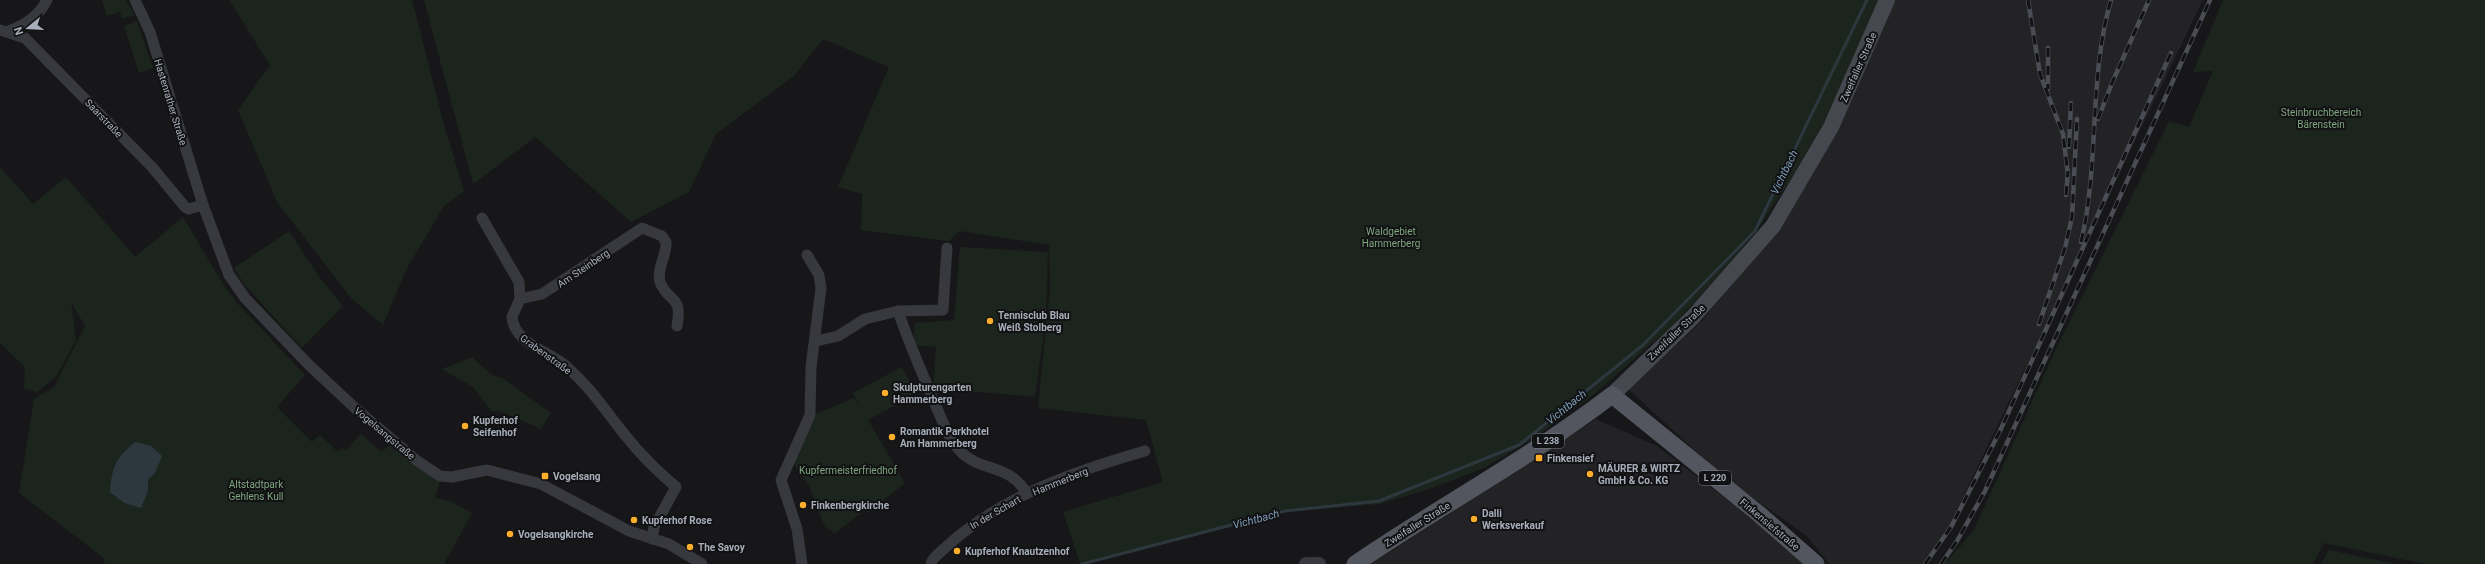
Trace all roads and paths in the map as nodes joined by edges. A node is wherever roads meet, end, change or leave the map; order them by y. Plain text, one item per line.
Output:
1 (47, 0) edge
2 (136, 0) edge
3 (1888, 0) edge
4 (5, 30) edge
5 (203, 205) junction
6 (482, 218) dead end
7 (947, 248) dead end
8 (808, 255) dead end
9 (520, 299) junction
10 (898, 311) junction
11 (677, 326) dead end
12 (816, 341) junction
13 (1612, 395) junction
14 (1145, 451) dead end
15 (1027, 494) junction
16 (652, 539) junction
17 (702, 564) edge
18 (802, 564) edge
19 (931, 564) edge
20 (1306, 564) edge
21 (1319, 564) edge
22 (1355, 564) edge
23 (1816, 564) edge

1 - 4 street
2 - 5 street, Hastenrather Straße
3 - 13 main road, Zweifaller Straße / L 238
4 - 5 street, Saarstraße
5 - 16 street, Vogelsangstraße
6 - 9 street
7 - 10 street
8 - 12 street
9 - 11 street, Am Steinberg
9 - 16 street, Grabenstraße
10 - 12 street
10 - 15 street, Hammerberg
12 - 18 street
13 - 22 main road, Zweifaller Straße / L 238
13 - 23 main road, Finkensiefstraße / L 220
14 - 15 street, Hammerberg
15 - 19 street, In der Schart
16 - 17 street, Vogelsangstraße
20 - 21 street

